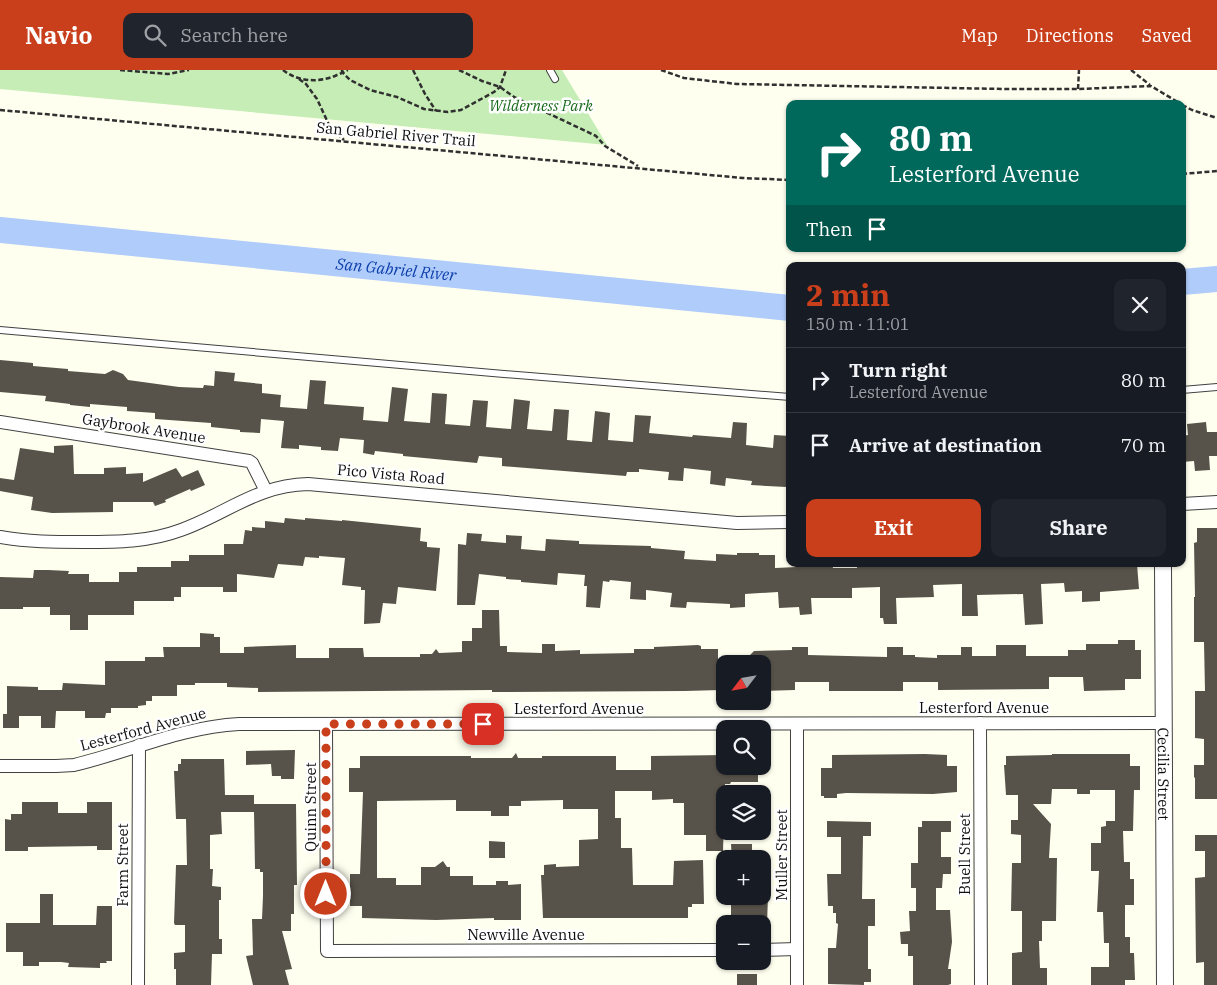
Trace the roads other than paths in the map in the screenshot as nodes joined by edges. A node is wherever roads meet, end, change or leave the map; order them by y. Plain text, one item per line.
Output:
1 (550, 70) edge
2 (555, 79) dead end
3 (0, 330) edge
4 (1217, 387) edge
5 (1186, 390) edge
6 (786, 397) edge
7 (0, 422) edge
8 (266, 491) junction
9 (1217, 502) edge
10 (1186, 504) edge
11 (786, 522) edge
12 (0, 537) edge
13 (1163, 567) edge
14 (980, 723) junction
15 (1164, 723) junction
16 (326, 724) junction
17 (797, 724) junction
18 (139, 745) junction
19 (0, 766) edge
20 (716, 950) edge
21 (771, 950) edge
22 (797, 950) junction
23 (327, 951) joint
24 (138, 985) edge
25 (798, 985) edge
26 (981, 985) edge
27 (1165, 985) edge

1 - 2 lane
3 - 6 lane
4 - 5 lane
7 - 8 street, Gaybrook Avenue
8 - 11 street, Pico Vista Road
8 - 12 street, Pico Vista Road
9 - 10 street
13 - 15 street, Cecilia Street
14 - 15 street, Lesterford Avenue
14 - 17 street, Lesterford Avenue
14 - 26 street, Buell Street
15 - 27 street, Cecilia Street
16 - 17 street, Lesterford Avenue
16 - 18 street, Lesterford Avenue
16 - 23 street, Quinn Street
17 - 22 street, Muller Street
18 - 19 street, Lesterford Avenue
18 - 24 street, Farm Street
20 - 23 street, Newville Avenue
21 - 22 street
22 - 25 street, Muller Street

